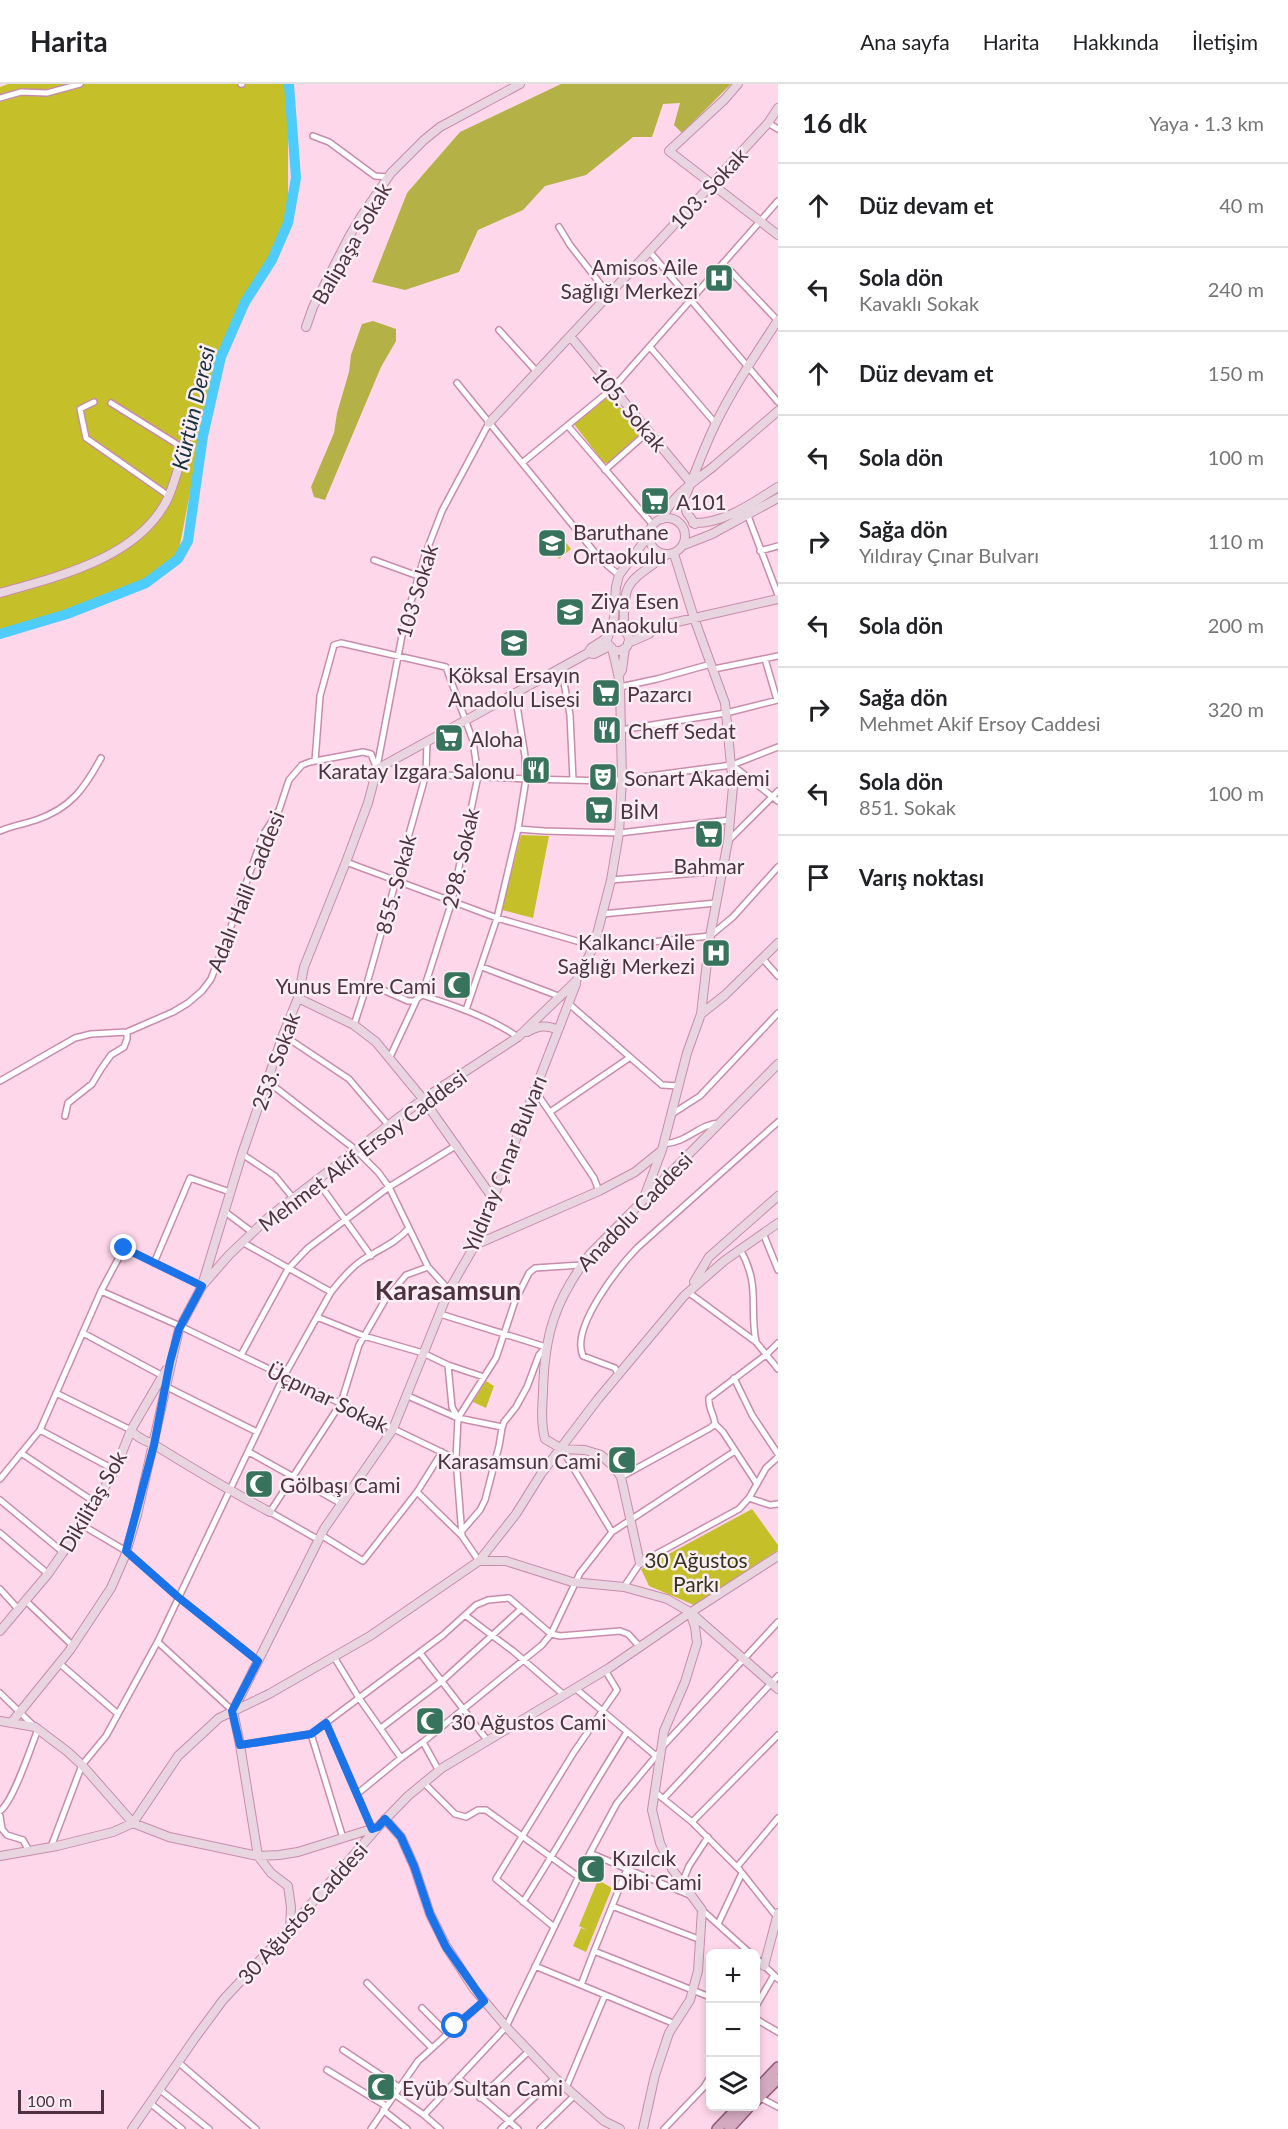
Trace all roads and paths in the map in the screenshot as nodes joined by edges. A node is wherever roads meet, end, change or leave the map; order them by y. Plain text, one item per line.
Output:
1 (80, 84) edge
2 (520, 84) edge
3 (737, 85) edge
4 (0, 98) edge
5 (778, 108) edge
6 (768, 123) junction
7 (778, 129) edge
8 (313, 136) dead end
9 (388, 177) junction
10 (712, 184) junction
11 (778, 201) edge
12 (759, 221) junction
13 (559, 226) dead end
14 (778, 235) edge
15 (649, 251) junction
16 (723, 263) junction
17 (609, 295) junction
18 (690, 299) junction
19 (778, 321) edge
20 (306, 327) dead end
21 (499, 330) dead end
22 (570, 336) junction
23 (650, 347) junction
24 (749, 366) junction
25 (537, 372) junction
26 (457, 383) dead end
27 (613, 388) junction
28 (94, 402) dead end
29 (778, 402) edge
30 (111, 403) dead end
31 (778, 411) edge
32 (193, 414) dead end
33 (489, 423) junction
34 (716, 424) junction
35 (568, 426) junction
36 (649, 431) junction
37 (183, 448) junction
38 (522, 463) junction
39 (605, 470) junction
40 (691, 483) junction
41 (778, 487) edge
42 (168, 496) junction
43 (778, 498) edge
44 (748, 516) junction
45 (662, 519) junction
46 (679, 523) junction
47 (695, 524) junction
48 (653, 525) junction
49 (649, 535) junction
50 (684, 545) junction
51 (778, 546) edge
52 (760, 551) junction
53 (670, 554) junction
54 (374, 560) dead end
55 (619, 575) junction
56 (418, 576) junction
57 (0, 593) edge
58 (778, 597) edge
59 (694, 618) junction
60 (655, 627) junction
61 (614, 630) junction
62 (625, 632) junction
63 (610, 644) junction
64 (627, 646) junction
65 (778, 656) edge
66 (398, 657) junction
67 (765, 659) junction
68 (561, 667) junction
69 (713, 667) junction
70 (619, 675) junction
71 (620, 687) junction
72 (515, 693) junction
73 (778, 700) edge
74 (726, 713) junction
75 (466, 720) junction
76 (621, 730) junction
77 (428, 741) junction
78 (778, 747) edge
79 (101, 758) dead end
80 (315, 761) junction
81 (732, 765) junction
82 (377, 769) junction
83 (426, 774) junction
84 (478, 776) junction
85 (526, 779) junction
86 (622, 779) junction
87 (573, 780) junction
88 (777, 796) edge
89 (730, 820) junction
90 (518, 829) junction
91 (0, 831) edge
92 (619, 833) junction
93 (728, 841) junction
94 (346, 862) junction
95 (778, 867) edge
96 (723, 871) junction
97 (396, 880) junction
98 (611, 880) junction
99 (452, 901) junction
100 (716, 903) junction
101 (602, 914) junction
102 (497, 918) junction
103 (710, 936) junction
104 (778, 943) edge
105 (594, 946) junction
106 (762, 958) junction
107 (482, 967) junction
108 (778, 976) edge
109 (576, 981) junction
110 (367, 983) junction
111 (420, 997) junction
112 (561, 997) junction
113 (298, 998) junction
114 (568, 1003) junction
115 (466, 1010) junction
116 (545, 1012) junction
117 (778, 1013) edge
118 (701, 1014) junction
119 (563, 1017) junction
120 (354, 1025) junction
121 (558, 1030) junction
122 (127, 1032) junction
123 (283, 1035) junction
124 (518, 1037) junction
125 (390, 1057) junction
126 (630, 1058) junction
127 (778, 1064) edge
128 (0, 1081) edge
129 (267, 1081) junction
130 (679, 1086) junction
131 (534, 1089) junction
132 (423, 1099) junction
133 (550, 1113) junction
134 (672, 1114) junction
135 (65, 1116) dead end
136 (778, 1122) edge
137 (720, 1123) junction
138 (389, 1126) junction
139 (457, 1145) junction
140 (663, 1147) junction
141 (356, 1149) junction
142 (242, 1154) junction
143 (316, 1179) junction
144 (389, 1187) junction
145 (599, 1191) junction
146 (230, 1192) junction
147 (778, 1196) edge
148 (492, 1197) junction
149 (293, 1198) junction
150 (643, 1200) junction
151 (224, 1210) junction
152 (345, 1219) junction
153 (778, 1223) edge
154 (408, 1229) junction
155 (252, 1232) junction
156 (763, 1233) junction
157 (242, 1242) junction
158 (475, 1245) junction
159 (740, 1250) junction
160 (371, 1256) junction
161 (154, 1263) junction
162 (581, 1265) junction
163 (428, 1267) junction
164 (288, 1269) junction
165 (778, 1270) edge
166 (202, 1286) junction
167 (449, 1290) junction
168 (101, 1291) junction
169 (331, 1292) junction
170 (688, 1292) junction
171 (440, 1314) junction
172 (317, 1317) junction
173 (180, 1326) junction
174 (83, 1333) junction
175 (504, 1334) junction
176 (364, 1336) junction
177 (756, 1342) junction
178 (778, 1343) edge
179 (546, 1347) junction
180 (423, 1353) junction
181 (768, 1354) junction
182 (241, 1355) junction
183 (170, 1362) junction
184 (448, 1365) junction
185 (778, 1370) edge
186 (618, 1374) junction
187 (163, 1376) junction
188 (284, 1376) junction
189 (484, 1377) junction
190 (734, 1378) junction
191 (165, 1386) junction
192 (56, 1393) junction
193 (408, 1396) junction
194 (341, 1403) junction
195 (458, 1419) junction
196 (715, 1424) junction
197 (502, 1427) junction
198 (393, 1429) junction
199 (40, 1430) junction
200 (131, 1430) junction
201 (257, 1432) junction
202 (154, 1445) junction
203 (562, 1449) junction
204 (735, 1451) junction
205 (249, 1452) junction
206 (442, 1452) junction
207 (21, 1454) junction
208 (778, 1456) edge
209 (456, 1458) junction
210 (115, 1470) junction
211 (293, 1476) junction
212 (621, 1477) junction
213 (0, 1479) edge
214 (757, 1484) junction
215 (229, 1490) junction
216 (417, 1492) junction
217 (750, 1498) junction
218 (0, 1500) edge
219 (96, 1503) junction
220 (342, 1504) junction
221 (778, 1504) edge
222 (270, 1512) junction
223 (629, 1520) junction
224 (82, 1525) junction
225 (612, 1532) junction
226 (461, 1534) junction
227 (1, 1535) edge
228 (320, 1537) junction
229 (126, 1551) junction
230 (64, 1553) junction
231 (778, 1556) edge
232 (479, 1561) junction
233 (640, 1563) junction
234 (48, 1574) junction
235 (575, 1582) junction
236 (624, 1587) junction
237 (0, 1589) edge
238 (178, 1597) junction
239 (26, 1601) junction
240 (521, 1609) junction
241 (19, 1610) junction
242 (690, 1612) junction
243 (465, 1615) junction
244 (778, 1622) edge
245 (0, 1631) edge
246 (551, 1634) junction
247 (493, 1636) junction
248 (160, 1644) dead end
249 (640, 1647) junction
250 (70, 1650) junction
251 (420, 1653) junction
252 (334, 1657) junction
253 (744, 1659) junction
254 (258, 1661) junction
255 (525, 1661) junction
256 (59, 1663) junction
257 (605, 1670) junction
258 (778, 1676) edge
259 (442, 1681) junction
260 (771, 1683) junction
261 (575, 1688) junction
262 (778, 1689) edge
263 (0, 1693) edge
264 (564, 1695) junction
265 (359, 1698) junction
266 (464, 1710) junction
267 (232, 1711) junction
268 (601, 1711) junction
269 (20, 1713) junction
270 (118, 1714) junction
271 (0, 1721) edge
272 (11, 1723) junction
273 (326, 1723) junction
274 (37, 1728) junction
275 (381, 1728) junction
276 (627, 1732) junction
277 (311, 1734) junction
278 (778, 1736) edge
279 (487, 1740) junction
280 (423, 1742) junction
281 (240, 1745) junction
282 (662, 1747) junction
283 (656, 1756) junction
284 (401, 1758) junction
285 (82, 1765) junction
286 (439, 1771) junction
287 (423, 1783) junction
288 (656, 1792) junction
289 (357, 1794) junction
290 (664, 1798) junction
291 (0, 1811) edge
292 (0, 1816) edge
293 (778, 1818) edge
294 (385, 1819) junction
295 (692, 1822) junction
296 (133, 1823) junction
297 (375, 1828) junction
298 (522, 1836) junction
299 (708, 1837) junction
300 (343, 1838) junction
301 (51, 1847) junction
302 (29, 1851) junction
303 (590, 1853) junction
304 (0, 1856) edge
305 (258, 1856) junction
306 (552, 1857) junction
307 (737, 1867) junction
308 (627, 1869) junction
309 (742, 1873) junction
310 (580, 1878) junction
311 (682, 1883) junction
312 (692, 1896) junction
313 (523, 1902) junction
314 (612, 1906) junction
315 (702, 1910) junction
316 (777, 1916) edge
317 (718, 1924) junction
318 (554, 1927) junction
319 (290, 1928) junction
320 (701, 1940) junction
321 (746, 1949) edge
322 (594, 1951) junction
323 (760, 1962) edge
324 (535, 1966) junction
325 (764, 1966) junction
326 (776, 1977) edge
327 (367, 1983) dead end
328 (581, 1985) junction
329 (693, 1989) junction
330 (606, 1995) junction
331 (706, 1995) edge
332 (484, 2001) junction
333 (758, 2003) edge
334 (422, 2008) dead end
335 (760, 2021) edge
336 (675, 2024) junction
337 (506, 2027) junction
338 (778, 2032) edge
339 (448, 2034) junction
340 (432, 2048) junction
341 (343, 2050) dead end
342 (529, 2051) junction
343 (178, 2062) junction
344 (778, 2067) edge
345 (327, 2070) dead end
346 (458, 2078) junction
347 (555, 2078) junction
348 (778, 2079) edge
349 (706, 2084) edge
350 (399, 2087) junction
351 (566, 2088) junction
352 (159, 2090) junction
353 (760, 2092) edge
354 (394, 2094) junction
355 (760, 2094) edge
356 (574, 2096) junction
357 (480, 2098) junction
358 (760, 2098) edge
359 (150, 2103) junction
360 (778, 2107) edge
361 (385, 2108) junction
362 (734, 2111) edge
363 (745, 2111) edge
364 (424, 2115) junction
365 (509, 2121) junction
366 (398, 2122) junction
367 (134, 2127) edge
368 (544, 2128) edge
369 (182, 2129) edge
370 (209, 2129) edge
371 (256, 2129) edge
372 (371, 2129) edge
373 (394, 2129) edge
374 (407, 2129) edge
375 (440, 2129) edge
376 (501, 2129) edge
377 (518, 2129) edge
378 (618, 2129) edge
379 (643, 2129) edge
380 (664, 2129) edge
381 (717, 2129) edge
382 (729, 2129) edge

1 - 4 street
2 - 9 street, Balipaşa Sokak
3 - 10 street
5 - 6 street, 103. Sokak
6 - 7 street
6 - 10 street, 103. Sokak
8 - 9 street
9 - 20 street, Balipaşa Sokak
10 - 12 street
10 - 15 street, 103. Sokak
11 - 12 street
12 - 14 street
12 - 16 street
13 - 17 street
15 - 17 street, 103. Sokak
15 - 18 street
16 - 18 street
16 - 19 street
17 - 22 street, 103. Sokak
18 - 23 street
18 - 24 street
19 - 24 street
21 - 25 street
22 - 25 street, 103. Sokak
22 - 27 street, 105. Sokak
23 - 27 street
23 - 34 street
24 - 29 street
24 - 34 street
25 - 33 street, 103. Sokak
26 - 33 street
27 - 35 street
27 - 36 street, 105. Sokak
28 - 42 street
30 - 37 street
31 - 40 street
32 - 37 street
33 - 38 street
33 - 56 street, 103 Sokak
34 - 40 street
35 - 38 street
35 - 39 street
36 - 39 street
36 - 40 street, 105. Sokak
37 - 42 street
38 - 55 street
39 - 48 street
40 - 45 street
40 - 47 street
41 - 47 street
42 - 57 street
43 - 44 street
44 - 50 street
44 - 52 street
45 - 46 street
45 - 48 street
46 - 47 street
46 - 50 street
48 - 49 street
49 - 53 street
49 - 55 street
50 - 53 street
51 - 52 street
52 - 58 street
53 - 59 street
53 - 62 street
54 - 56 street
55 - 61 street
56 - 66 street, 103 Sokak
58 - 59 street
59 - 60 street
59 - 69 street
60 - 62 street
60 - 64 street
61 - 62 street
61 - 63 street
62 - 64 street
63 - 64 street
63 - 68 street
63 - 70 street
64 - 70 street
65 - 67 street
66 - 75 street, 298. Sokak
66 - 80 street
66 - 82 street, 103 Sokak
67 - 69 street
67 - 73 street
68 - 72 street
68 - 87 street
69 - 71 street
69 - 74 street
70 - 71 street, Mehmet Akif Ersoy Caddesi
71 - 76 street, Mehmet Akif Ersoy Caddesi
72 - 75 street
72 - 85 street
73 - 74 street
74 - 76 street
74 - 81 street
75 - 77 street
75 - 84 street, 298. Sokak
76 - 86 street, Mehmet Akif Ersoy Caddesi
77 - 82 street
77 - 83 street, 855. Sokak
78 - 81 street
79 - 91 street
80 - 82 street, Adalı Halil Caddesi
80 - 122 street, Adalı Halil Caddesi
81 - 86 street
81 - 88 street
81 - 89 street
82 - 94 street, 253. Sokak
83 - 84 street
83 - 97 street, 855. Sokak
84 - 85 street
84 - 99 street, 298. Sokak
85 - 87 street
85 - 90 street
86 - 87 street
86 - 92 street, Mehmet Akif Ersoy Caddesi
88 - 93 street
89 - 92 street
89 - 93 street
90 - 92 street
90 - 102 street
92 - 98 street, Mehmet Akif Ersoy Caddesi
93 - 96 street
94 - 97 street
94 - 113 street, 253. Sokak
95 - 103 street
96 - 98 street
96 - 100 street
97 - 99 street
97 - 110 street, 855. Sokak
98 - 101 street, Mehmet Akif Ersoy Caddesi
99 - 102 street
99 - 111 street, 298. Sokak
100 - 101 street
100 - 103 street
101 - 105 street, Mehmet Akif Ersoy Caddesi
102 - 105 street
102 - 107 street
103 - 105 street
103 - 118 street
104 - 106 street
105 - 109 street, Mehmet Akif Ersoy Caddesi
106 - 108 street
106 - 118 street
107 - 112 street
107 - 115 street
109 - 112 street, Mehmet Akif Ersoy Caddesi
109 - 114 street, Yıldıray Çınar Bulvarı
110 - 111 street
110 - 120 street, 855. Sokak
111 - 115 street
111 - 125 street, 298. Sokak
112 - 116 street, Mehmet Akif Ersoy Caddesi
113 - 120 street
113 - 123 street, 253. Sokak
114 - 119 street, Yıldıray Çınar Bulvarı
114 - 126 street
115 - 124 street
116 - 119 street
116 - 124 street, Mehmet Akif Ersoy Caddesi
117 - 134 street
118 - 130 street
119 - 121 street, Yıldıray Çınar Bulvarı
120 - 125 street
121 - 124 street
121 - 131 street, Yıldıray Çınar Bulvarı
122 - 128 street, Adalı Halil Caddesi
122 - 135 street
123 - 129 street, 253. Sokak
123 - 138 street
124 - 132 street, Mehmet Akif Ersoy Caddesi
125 - 132 street
126 - 130 street
126 - 133 street
127 - 137 street, Anadolu Caddesi
129 - 141 street
129 - 142 street, 253. Sokak
130 - 134 street
131 - 133 street
131 - 148 street, Yıldıray Çınar Bulvarı
132 - 138 street, Mehmet Akif Ersoy Caddesi
132 - 139 street
133 - 145 street
134 - 140 street
136 - 186 street
137 - 140 street
137 - 150 street, Anadolu Caddesi
138 - 141 street, Mehmet Akif Ersoy Caddesi
139 - 144 street
139 - 148 street
140 - 145 street
140 - 150 street
141 - 143 street, Mehmet Akif Ersoy Caddesi
141 - 144 street
142 - 146 street, 253. Sokak
142 - 149 street
143 - 149 street, Mehmet Akif Ersoy Caddesi
143 - 152 street
144 - 152 street
144 - 154 street
145 - 158 street
146 - 151 street, 253. Sokak
146 - 161 street
147 - 170 street
148 - 158 street, Yıldıray Çınar Bulvarı
149 - 155 street, Mehmet Akif Ersoy Caddesi
150 - 162 street, Anadolu Caddesi
151 - 155 street
151 - 166 street, 253. Sokak
152 - 160 street
152 - 164 street
153 - 156 street
154 - 160 street
154 - 163 street
155 - 157 street, Mehmet Akif Ersoy Caddesi
156 - 159 street
156 - 165 street
157 - 164 street
157 - 166 street, Mehmet Akif Ersoy Caddesi
158 - 167 street, Yıldıray Çınar Bulvarı
159 - 170 street
159 - 177 street
160 - 169 street
161 - 166 street
161 - 168 street
162 - 175 street
162 - 179 street, Anadolu Caddesi
163 - 167 street
163 - 176 street
164 - 169 street
164 - 182 street
166 - 173 street, Mehmet Akif Ersoy Caddesi
167 - 171 street, Yıldıray Çınar Bulvarı
168 - 173 street, Üçpınar Sokak
168 - 174 street
169 - 172 street
170 - 177 street
170 - 186 street
171 - 175 street
171 - 180 street, Yıldıray Çınar Bulvarı
172 - 176 street
172 - 188 street
173 - 182 street, Üçpınar Sokak
173 - 183 street, Mehmet Akif Ersoy Caddesi
174 - 187 street
174 - 192 street
175 - 179 street
175 - 189 street
176 - 180 street
176 - 194 street
177 - 181 street
178 - 181 street
179 - 197 street
179 - 203 street, Anadolu Caddesi
180 - 184 street
180 - 193 street, Yıldıray Çınar Bulvarı
181 - 185 street
181 - 190 street
182 - 188 street, Üçpınar Sokak
183 - 187 street, Dikilitaş Sok
183 - 191 street, Mehmet Akif Ersoy Caddesi
184 - 189 street
184 - 195 street
186 - 203 street
187 - 200 street, Dikilitaş Sok
188 - 194 street, Üçpınar Sokak
188 - 201 street
189 - 195 street
190 - 196 street
190 - 208 street
191 - 201 street
191 - 202 street, Mehmet Akif Ersoy Caddesi
192 - 199 street
192 - 200 street
193 - 195 street
193 - 198 street, Yıldıray Çınar Bulvarı
194 - 198 street, Üçpınar Sokak
194 - 211 street
195 - 197 street
195 - 209 street
196 - 204 street
196 - 212 street
197 - 226 street
198 - 206 street, Üçpınar Sokak
198 - 220 street, Yıldıray Çınar Bulvarı
199 - 207 street
199 - 210 street
200 - 202 street
200 - 210 street, Dikilitaş Sok
201 - 205 street
202 - 215 street
202 - 229 street, Mehmet Akif Ersoy Caddesi
203 - 212 street
203 - 225 street
203 - 232 street
204 - 214 street
204 - 223 street
205 - 211 street
205 - 215 street
206 - 209 street, Üçpınar Sokak
206 - 216 street
207 - 213 street
207 - 219 street
208 - 214 street
209 - 226 street
210 - 219 street, Dikilitaş Sok
211 - 220 street
211 - 222 street
212 - 223 street
214 - 217 street
215 - 222 street
215 - 238 street
216 - 226 street
216 - 228 street
217 - 221 street
217 - 233 street
218 - 230 street
219 - 224 street, Dikilitaş Sok
220 - 228 street, Yıldıray Çınar Bulvarı
222 - 228 street
223 - 225 street
223 - 233 street
224 - 229 street
224 - 230 street, Dikilitaş Sok
225 - 235 street
226 - 232 street
227 - 234 street
228 - 254 street, Yıldıray Çınar Bulvarı
229 - 238 street
229 - 250 street, Mehmet Akif Ersoy Caddesi
230 - 234 street, Dikilitaş Sok
231 - 242 street, 30 Ağustos Caddesi
232 - 235 street
232 - 252 street
233 - 236 street
234 - 239 street, Dikilitaş Sok
235 - 236 street
235 - 246 street
236 - 242 street
237 - 241 street
238 - 254 street
238 - 270 street
239 - 241 street, Dikilitaş Sok
239 - 250 street
240 - 243 street
240 - 246 street
240 - 247 street
241 - 245 street, Dikilitaş Sok
242 - 249 street, 30 Ağustos Caddesi
242 - 253 street
242 - 282 street
243 - 247 street
243 - 251 street
244 - 253 street
246 - 249 street
246 - 255 street
247 - 255 street
247 - 259 street
248 - 267 street
249 - 257 street, 30 Ağustos Caddesi
250 - 256 street, Mehmet Akif Ersoy Caddesi
251 - 259 street
251 - 265 street
252 - 265 street
252 - 267 street
253 - 260 street
253 - 282 street
254 - 267 street, Yıldıray Çınar Bulvarı
255 - 264 street
255 - 266 street
256 - 269 street, Mehmet Akif Ersoy Caddesi
256 - 270 street
257 - 261 street, 30 Ağustos Caddesi
257 - 268 street
258 - 260 street
259 - 266 street
259 - 275 street
260 - 262 street
260 - 290 street
261 - 264 street, 30 Ağustos Caddesi
261 - 268 street
263 - 269 street
264 - 279 street, 30 Ağustos Caddesi
265 - 273 street
265 - 275 street
266 - 279 street
266 - 280 street
267 - 281 street
267 - 296 street
268 - 276 street
268 - 298 street
269 - 272 street, Mehmet Akif Ersoy Caddesi
269 - 274 street
270 - 285 street
271 - 272 street
272 - 274 street
273 - 277 street
273 - 289 street
274 - 285 street
274 - 291 street
275 - 284 street
276 - 283 street
276 - 306 street
277 - 281 street
277 - 300 street
278 - 295 street
279 - 286 street, 30 Ağustos Caddesi
280 - 284 street
280 - 286 street
281 - 305 street
282 - 283 street
282 - 288 street
283 - 303 street
284 - 289 street
285 - 296 street
285 - 301 street
286 - 287 street, 30 Ağustos Caddesi
287 - 294 street, 30 Ağustos Caddesi
287 - 298 street
288 - 290 street
288 - 311 street
289 - 297 street
290 - 295 street
292 - 302 street
293 - 307 street
294 - 297 street, 30 Ağustos Caddesi
294 - 332 street
295 - 299 street
296 - 301 street
296 - 305 street
297 - 300 street
297 - 319 street, 30 Ağustos Caddesi
298 - 306 street
298 - 313 street
299 - 307 street
299 - 311 street
300 - 305 street
301 - 302 street
302 - 304 street
303 - 308 street
303 - 310 street
305 - 319 street
306 - 310 street
306 - 313 street
307 - 309 street
308 - 312 street
308 - 314 street
309 - 316 street
309 - 317 street
310 - 318 street
311 - 312 street
312 - 315 street
313 - 318 street
314 - 320 street
314 - 322 street
315 - 317 street
315 - 320 street
316 - 325 street
317 - 321 street
318 - 324 street
319 - 343 street, 30 Ağustos Caddesi
320 - 329 street
322 - 328 street
322 - 329 street
323 - 325 street
324 - 328 street
324 - 337 street
325 - 326 street
326 - 333 street
327 - 340 street
328 - 330 street
329 - 331 street
329 - 336 street
330 - 336 street
330 - 351 street
332 - 337 street
332 - 339 street
334 - 339 street
335 - 338 street
336 - 379 street
337 - 342 street
337 - 346 street
339 - 340 street
340 - 350 street
341 - 350 street
342 - 347 street
342 - 357 street
343 - 352 street, 30 Ağustos Caddesi
343 - 371 street
344 - 353 main road
345 - 361 street
346 - 357 street
346 - 364 street
347 - 351 street
347 - 365 street
348 - 355 main road
349 - 380 street
350 - 354 street
351 - 356 street
352 - 359 street, 30 Ağustos Caddesi
352 - 370 street
354 - 361 street
354 - 364 street
356 - 368 street
356 - 378 street
357 - 365 street
358 - 360 street
359 - 367 street, 30 Ağustos Caddesi
359 - 369 street
361 - 366 street
361 - 372 street
362 - 381 main road
363 - 382 main road
364 - 375 street
365 - 376 street
365 - 377 street
366 - 373 street
366 - 374 street

